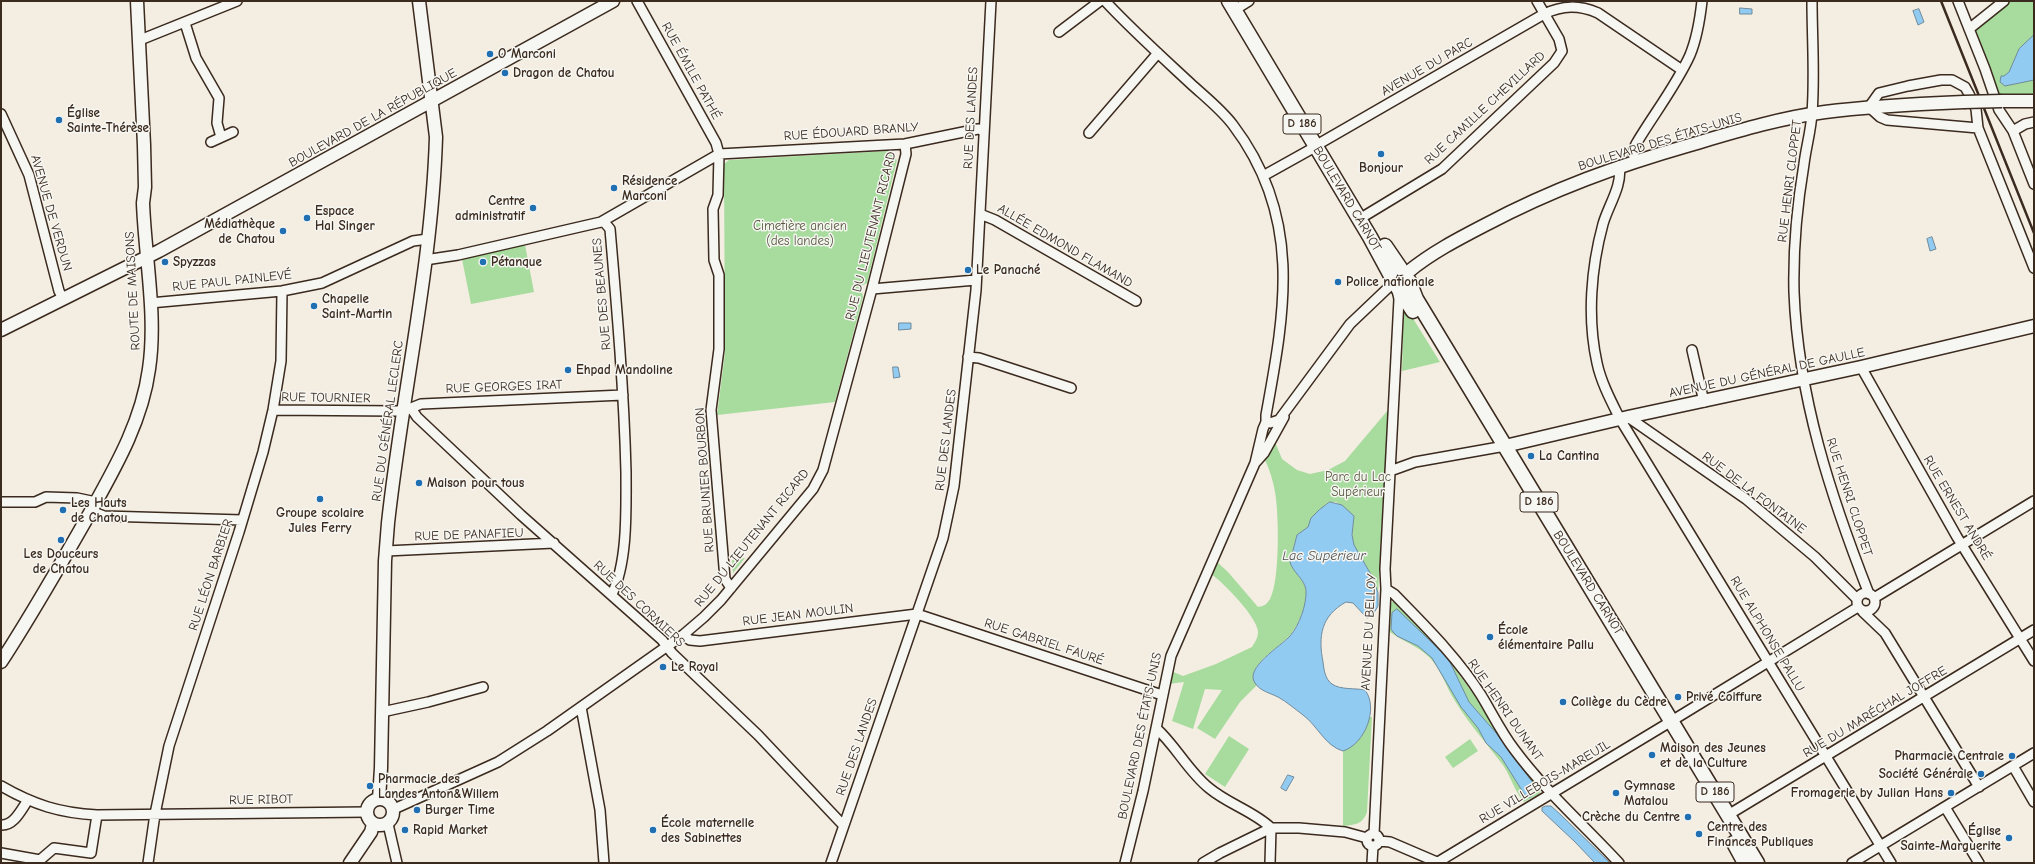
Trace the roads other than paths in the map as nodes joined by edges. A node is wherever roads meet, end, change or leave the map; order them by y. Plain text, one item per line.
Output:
1 (138, 1) edge
2 (237, 1) edge
3 (420, 1) edge
4 (613, 1) edge
5 (637, 1) edge
6 (992, 1) edge
7 (1100, 1) edge
8 (1105, 1) edge
9 (1537, 1) edge
10 (1702, 1) edge
11 (1812, 1) edge
12 (1958, 1) edge
13 (2004, 1) edge
14 (1238, 4) edge
15 (1544, 14) junction
16 (185, 23) junction
17 (1969, 29) junction
18 (1059, 32) dead end
19 (140, 40) junction
20 (1158, 53) junction
21 (1682, 70) junction
22 (432, 100) junction
23 (2034, 101) edge
24 (1869, 107) junction
25 (1, 114) edge
26 (1812, 114) junction
27 (2034, 122) edge
28 (1978, 128) junction
29 (984, 130) junction
30 (2013, 131) junction
31 (233, 132) dead end
32 (1089, 132) dead end
33 (221, 137) junction
34 (211, 142) dead end
35 (905, 144) junction
36 (1319, 144) junction
37 (719, 154) junction
38 (1635, 161) junction
39 (1619, 166) junction
40 (1263, 176) junction
41 (2034, 184) edge
42 (980, 214) junction
43 (1366, 215) junction
44 (601, 222) junction
45 (428, 239) junction
46 (146, 257) junction
47 (424, 260) junction
48 (2034, 268) edge
49 (976, 280) junction
50 (1399, 280) junction
51 (872, 289) junction
52 (282, 291) junction
53 (63, 299) junction
54 (1136, 301) dead end
55 (150, 303) junction
56 (2034, 326) edge
57 (1, 330) edge
58 (1692, 350) dead end
59 (968, 357) junction
60 (1861, 367) junction
61 (1804, 380) junction
62 (1071, 388) dead end
63 (623, 395) junction
64 (1704, 402) junction
65 (273, 410) junction
66 (407, 410) junction
67 (1286, 412) junction
68 (1624, 418) junction
69 (1268, 422) junction
70 (1275, 435) junction
71 (1501, 446) junction
72 (1255, 463) junction
73 (1390, 471) junction
74 (2034, 500) edge
75 (1, 502) edge
76 (94, 506) junction
77 (242, 520) junction
78 (554, 543) junction
79 (1962, 544) junction
80 (386, 551) junction
81 (732, 588) junction
82 (1386, 589) junction
83 (612, 594) junction
84 (1873, 599) junction
85 (1859, 606) junction
86 (917, 614) junction
87 (2034, 630) edge
88 (1884, 633) junction
89 (683, 635) junction
90 (2020, 638) junction
91 (667, 646) junction
92 (1768, 661) junction
93 (2034, 661) edge
94 (1, 662) edge
95 (483, 687) dead end
96 (1162, 695) junction
97 (1924, 696) junction
98 (581, 707) junction
99 (382, 712) junction
100 (1669, 723) junction
101 (1156, 728) junction
102 (2034, 753) edge
103 (1826, 757) junction
104 (2013, 766) junction
105 (1, 786) edge
106 (1978, 787) junction
107 (1551, 793) junction
108 (379, 799) junction
109 (28, 800) junction
110 (2034, 802) edge
111 (1945, 807) junction
112 (394, 809) junction
113 (367, 812) junction
114 (155, 814) junction
115 (97, 815) junction
116 (1728, 815) junction
117 (373, 824) junction
118 (388, 824) junction
119 (1, 825) edge
120 (843, 825) junction
121 (1271, 828) junction
122 (1373, 839) junction
123 (1880, 846) junction
124 (1, 853) edge
125 (1438, 862) edge
126 (148, 863) edge
127 (350, 863) edge
128 (397, 863) edge
129 (604, 863) edge
130 (831, 863) edge
131 (1125, 863) edge
132 (1203, 863) edge
133 (1270, 863) edge
134 (1372, 863) edge
135 (1619, 863) edge
136 (1746, 863) edge
137 (1757, 863) edge
138 (1852, 863) edge
139 (1891, 863) edge
140 (1979, 863) edge

1 - 19 street, ROUTE DE MAISONS
2 - 16 street
3 - 22 street, RUE DU GÉNÉRAL LECLERC
4 - 22 street, BOULEVARD DE LA RÉPUBLIQUE
5 - 37 street, RUE ÉMILE PATHÉ
6 - 29 street, RUE DES LANDES
7 - 18 street
8 - 20 street
9 - 15 street
10 - 21 street
11 - 26 street, RUE HENRI CLOPPET
12 - 17 street
13 - 17 street
14 - 36 main road, BOULEVARD CARNOT / D 186
15 - 21 street, AVENUE DU PARC
15 - 36 street, AVENUE DU PARC
15 - 43 street, RUE CAMILLE CHEVILLARD
16 - 19 street
16 - 33 street
17 - 30 street
19 - 46 street, ROUTE DE MAISONS
20 - 32 street
20 - 40 street
21 - 38 street
22 - 45 street, RUE DU GÉNÉRAL LECLERC
22 - 46 street, BOULEVARD DE LA RÉPUBLIQUE
23 - 24 street, BOULEVARD DES ÉTATS-UNIS, bridge
24 - 26 street, BOULEVARD DES ÉTATS-UNIS
24 - 28 street
24 - 28 street
25 - 53 street, AVENUE DE VERDUN
26 - 38 street, BOULEVARD DES ÉTATS-UNIS
26 - 61 street, RUE HENRI CLOPPET
27 - 30 street
28 - 48 street
29 - 35 street, RUE ÉDOUARD BRANLY
29 - 42 street, RUE DES LANDES
30 - 41 street
31 - 33 street
33 - 34 street
35 - 37 street, RUE ÉDOUARD BRANLY
35 - 51 street, RUE DU LIEUTENANT RICARD
36 - 40 street, AVENUE DU PARC
36 - 43 main road, D 186
36 - 50 main road, BOULEVARD CARNOT / D 186
37 - 44 street
37 - 81 street, RUE BRUNIER BOURBON
38 - 39 street, BOULEVARD DES ÉTATS-UNIS
39 - 50 street, BOULEVARD DES ÉTATS-UNIS
39 - 68 street, RUE ALPHONSE PALLU
40 - 69 street
42 - 49 street, RUE DES LANDES
42 - 54 street, ALLÉE EDMOND FLAMAND
43 - 50 main road, BOULEVARD CARNOT / D 186
44 - 47 street, RUE DES BEAUNES
44 - 63 street, RUE DES BEAUNES
45 - 47 street, RUE DU GÉNÉRAL LECLERC
45 - 52 street, RUE PAUL PAINLEVÉ
46 - 53 street, BOULEVARD DE LA RÉPUBLIQUE
46 - 55 street, ROUTE DE MAISONS
47 - 66 street, RUE DU GÉNÉRAL LECLERC
49 - 51 street
49 - 59 street, RUE DES LANDES
50 - 67 street, BOULEVARD DES ÉTATS-UNIS
50 - 71 main road, BOULEVARD CARNOT / D 186
50 - 73 street, AVENUE DU BELLOY
51 - 81 street, RUE DU LIEUTENANT RICARD
52 - 55 street, RUE PAUL PAINLEVÉ
52 - 65 street, RUE LÉON BARBIER
53 - 57 street, BOULEVARD DE LA RÉPUBLIQUE
55 - 76 street, ROUTE DE MAISONS
56 - 60 street, AVENUE DU GÉNÉRAL DE GAULLE
58 - 64 street
59 - 62 street
59 - 86 street, RUE DES LANDES
60 - 61 street, AVENUE DU GÉNÉRAL DE GAULLE
60 - 79 street, RUE ERNEST ANDRÉ
61 - 64 street, AVENUE DU GÉNÉRAL DE GAULLE
61 - 84 street, RUE HENRI CLOPPET
63 - 66 street, RUE GEORGES IRAT
63 - 83 street, RUE DES BEAUNES
64 - 68 street, AVENUE DU GÉNÉRAL DE GAULLE
65 - 66 street, RUE TOURNIER
65 - 77 street, RUE LÉON BARBIER
66 - 78 street, RUE DES CORMIERS
66 - 80 street, RUE DU GÉNÉRAL LECLERC
67 - 69 street, BOULEVARD DES ÉTATS-UNIS
67 - 70 street, BOULEVARD DES ÉTATS-UNIS
68 - 71 street, AVENUE DU GÉNÉRAL DE GAULLE
68 - 85 street, RUE DE LA FONTAINE
68 - 92 street, RUE ALPHONSE PALLU
69 - 70 street
69 - 72 street, BOULEVARD DES ÉTATS-UNIS
70 - 72 street, BOULEVARD DES ÉTATS-UNIS
71 - 73 street
71 - 100 main road, BOULEVARD CARNOT / D 186
72 - 96 street, BOULEVARD DES ÉTATS-UNIS
73 - 82 street, AVENUE DU BELLOY
74 - 79 street
75 - 76 street
76 - 77 street
76 - 94 street, ROUTE DE MAISONS
77 - 114 street, RUE LÉON BARBIER
78 - 80 street, RUE DE PANAFIEU
78 - 83 street, RUE DES CORMIERS
79 - 84 street
79 - 90 street, RUE ERNEST ANDRÉ
80 - 99 street, RUE DU GÉNÉRAL LECLERC
81 - 89 street, RUE DU LIEUTENANT RICARD
82 - 107 street, RUE HENRI DUNANT
82 - 122 street, AVENUE DU BELLOY
83 - 91 street, RUE DES CORMIERS
84 - 85 street
84 - 85 street
84 - 88 street, RUE HENRI CLOPPET
85 - 88 street, RUE HENRI CLOPPET
85 - 92 street, RUE VILLEBOIS-MAREUIL
86 - 89 street, RUE JEAN MOULIN
86 - 96 street, RUE GABRIEL FAURÉ
86 - 120 street, RUE DES LANDES
87 - 90 street, RUE DU MARÉCHAL JOFFRE
88 - 97 street, RUE HENRI CLOPPET
89 - 91 street, RUE DU LIEUTENANT RICARD
90 - 93 street, RUE ERNEST ANDRÉ
90 - 97 street, RUE DU MARÉCHAL JOFFRE
91 - 98 street, RUE DU LIEUTENANT RICARD
91 - 120 street, RUE DES CORMIERS
92 - 100 street, RUE VILLEBOIS-MAREUIL
92 - 103 street, RUE ALPHONSE PALLU
95 - 99 street
96 - 101 street, BOULEVARD DES ÉTATS-UNIS
97 - 103 street, RUE DU MARÉCHAL JOFFRE
97 - 106 street, RUE HENRI CLOPPET
98 - 112 street, RUE DU LIEUTENANT RICARD
98 - 129 street
99 - 108 street, RUE DU GÉNÉRAL LECLERC
100 - 107 street, RUE VILLEBOIS-MAREUIL
100 - 116 main road, BOULEVARD CARNOT / D 186
100 - 136 main road, BOULEVARD CARNOT / D 186
101 - 121 street
101 - 131 street, BOULEVARD DES ÉTATS-UNIS
102 - 104 street
103 - 116 street, RUE DU MARÉCHAL JOFFRE
103 - 123 street, RUE ALPHONSE PALLU
104 - 106 street
104 - 110 street
105 - 109 street, RUE RIBOT
106 - 111 street
107 - 125 street, RUE VILLEBOIS-MAREUIL
107 - 135 street, RUE HENRI DUNANT
108 - 112 street
108 - 113 street
109 - 115 street, RUE RIBOT
109 - 119 street
111 - 123 street
111 - 140 street
112 - 118 street
113 - 114 street, RUE RIBOT
113 - 117 street
114 - 115 street, RUE RIBOT
114 - 126 street, RUE LÉON BARBIER
115 - 124 street
116 - 137 main road, BOULEVARD CARNOT / D 186
117 - 118 street
117 - 127 street
118 - 128 street
120 - 130 street, RUE DES LANDES
121 - 122 street
121 - 132 street
121 - 133 street
122 - 125 street
122 - 134 street, AVENUE DU BELLOY
123 - 138 street
123 - 139 street, RUE ALPHONSE PALLU

